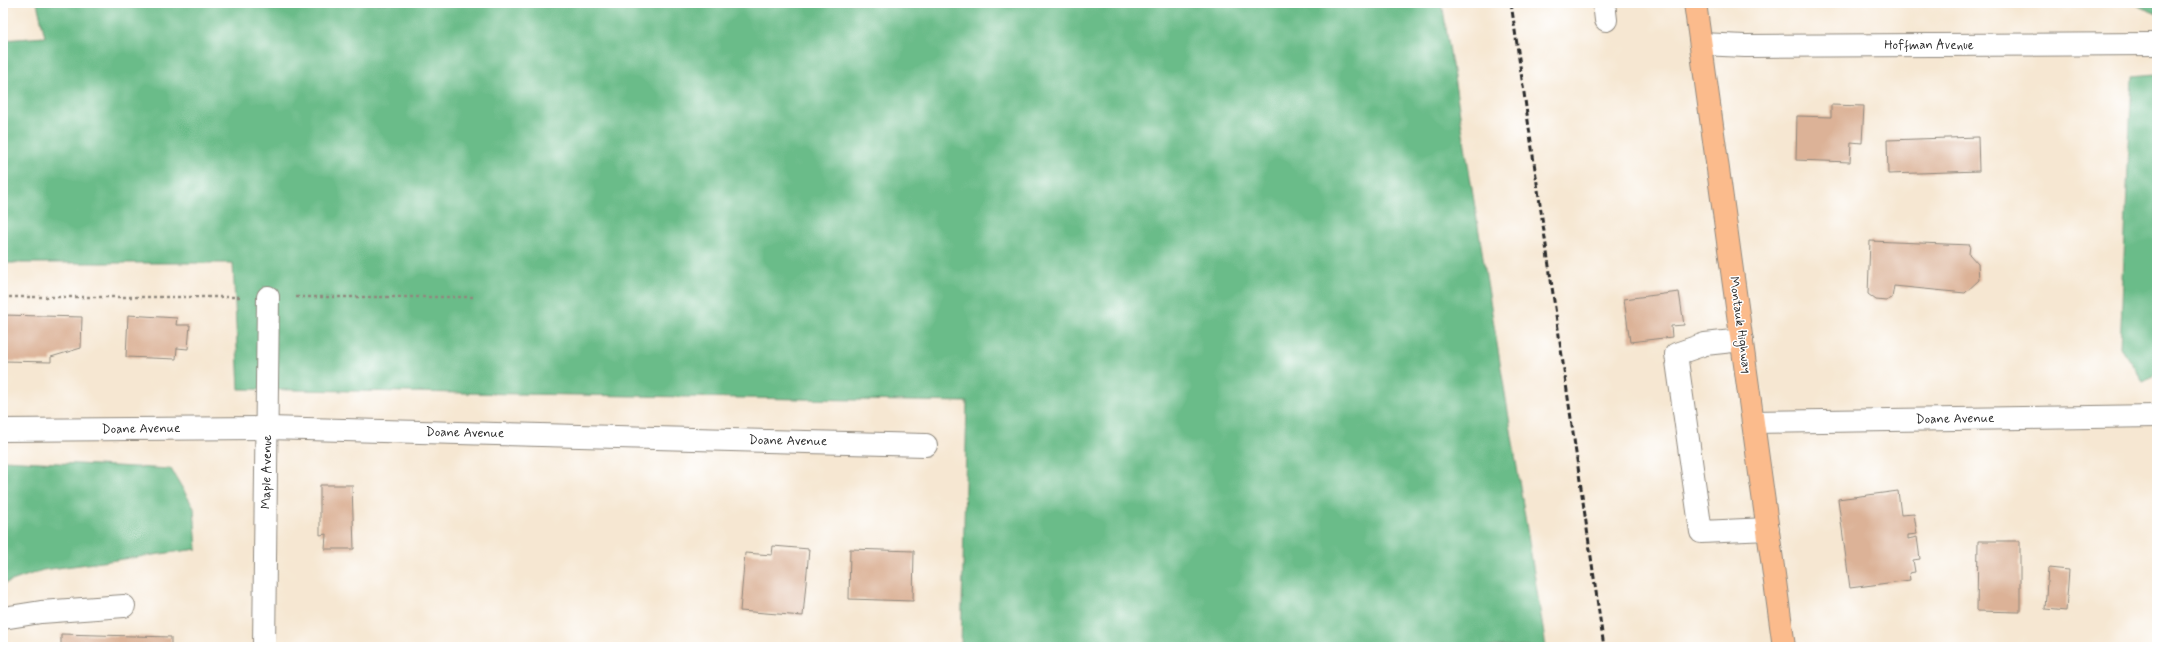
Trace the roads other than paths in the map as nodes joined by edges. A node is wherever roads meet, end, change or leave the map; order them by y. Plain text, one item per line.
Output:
1 (1695, 3) edge
2 (1701, 44) junction
3 (2157, 44) edge
4 (268, 298) dead end
5 (1742, 340) junction
6 (2157, 416) edge
7 (1753, 422) junction
8 (268, 428) junction
9 (3, 430) edge
10 (926, 445) dead end
11 (1768, 529) junction
12 (124, 606) dead end
13 (3, 618) edge
14 (264, 647) edge
15 (1784, 647) edge

1 - 2 main road, Montauk Highway
2 - 3 street, Hoffman Avenue
2 - 5 main road, Montauk Highway
4 - 8 street, Maple Avenue
5 - 7 main road, Montauk Highway
5 - 11 street
6 - 7 street, Doane Avenue
7 - 11 main road, Montauk Highway
8 - 9 street, Doane Avenue
8 - 10 street, Doane Avenue
8 - 14 street, Maple Avenue
11 - 15 main road, Montauk Highway
12 - 13 street

